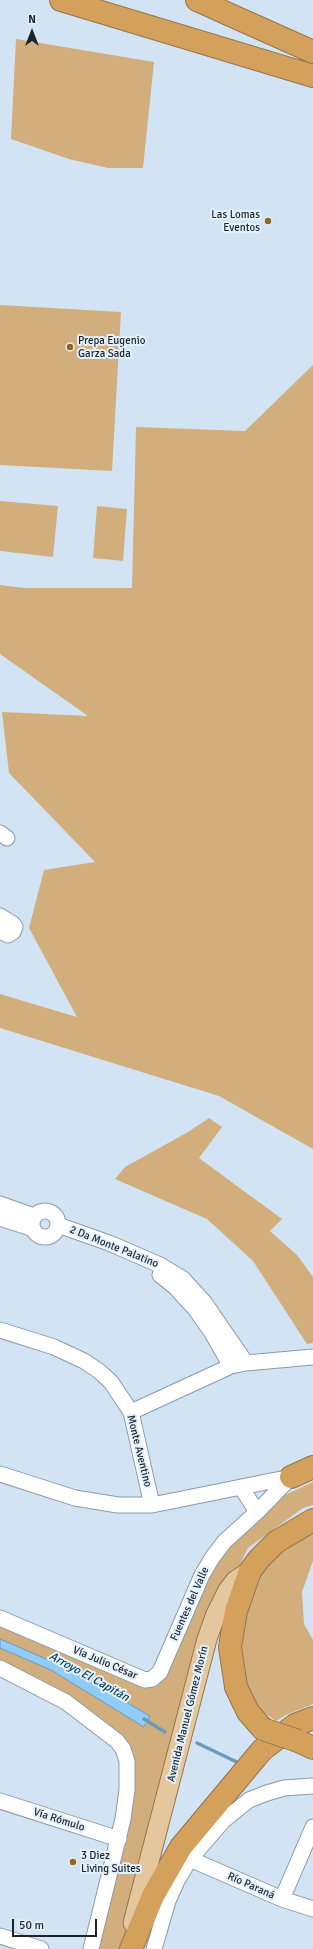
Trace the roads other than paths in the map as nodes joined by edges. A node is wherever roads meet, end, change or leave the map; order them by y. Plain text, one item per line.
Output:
1 (61, 0) edge
2 (197, 0) edge
3 (233, 0) edge
4 (313, 38) edge
5 (313, 52) edge
6 (313, 76) edge
7 (0, 916) edge
8 (0, 931) edge
9 (0, 1204) edge
10 (0, 1218) edge
11 (33, 1222) junction
12 (57, 1228) junction
13 (0, 1330) edge
14 (313, 1357) edge
15 (239, 1364) junction
16 (131, 1412) junction
17 (313, 1467) edge
18 (0, 1474) edge
19 (291, 1477) junction
20 (241, 1487) junction
21 (152, 1505) junction
22 (257, 1512) junction
23 (313, 1520) edge
24 (250, 1571) junction
25 (0, 1618) edge
26 (0, 1668) edge
27 (144, 1680) joint
28 (313, 1718) edge
29 (306, 1745) edge
30 (313, 1786) edge
31 (0, 1801) edge
32 (313, 1827) edge
33 (118, 1839) junction
34 (190, 1859) junction
35 (282, 1899) junction
36 (313, 1909) edge
37 (0, 1936) edge
38 (41, 1949) edge
39 (91, 1949) edge
40 (126, 1949) edge
41 (131, 1949) edge
42 (154, 1949) edge

1 - 6 highway
2 - 5 highway
3 - 4 highway
7 - 8 street
9 - 11 street
10 - 11 street
11 - 12 street
11 - 12 street
12 - 15 street, 2 Da Monte Palatino
13 - 16 street, Monte Aventino
14 - 15 street
15 - 16 street
16 - 21 street, Monte Aventino
17 - 19 highway
18 - 21 street
19 - 20 street
19 - 22 street, Fuentes del Valle
20 - 21 street
20 - 22 street
22 - 27 street, Fuentes del Valle
23 - 24 highway, Avenida Manuel Gómez Morín
24 - 29 highway, bridge
24 - 40 main road, Avenida Manuel Gómez Morín
25 - 27 street, Vía Julio César
26 - 33 street
28 - 41 highway
30 - 34 street
31 - 33 street, Vía Rómulo
32 - 35 street
33 - 39 street
34 - 35 street, Río Paraná
34 - 42 street
35 - 36 street, Río Paraná
37 - 38 street

